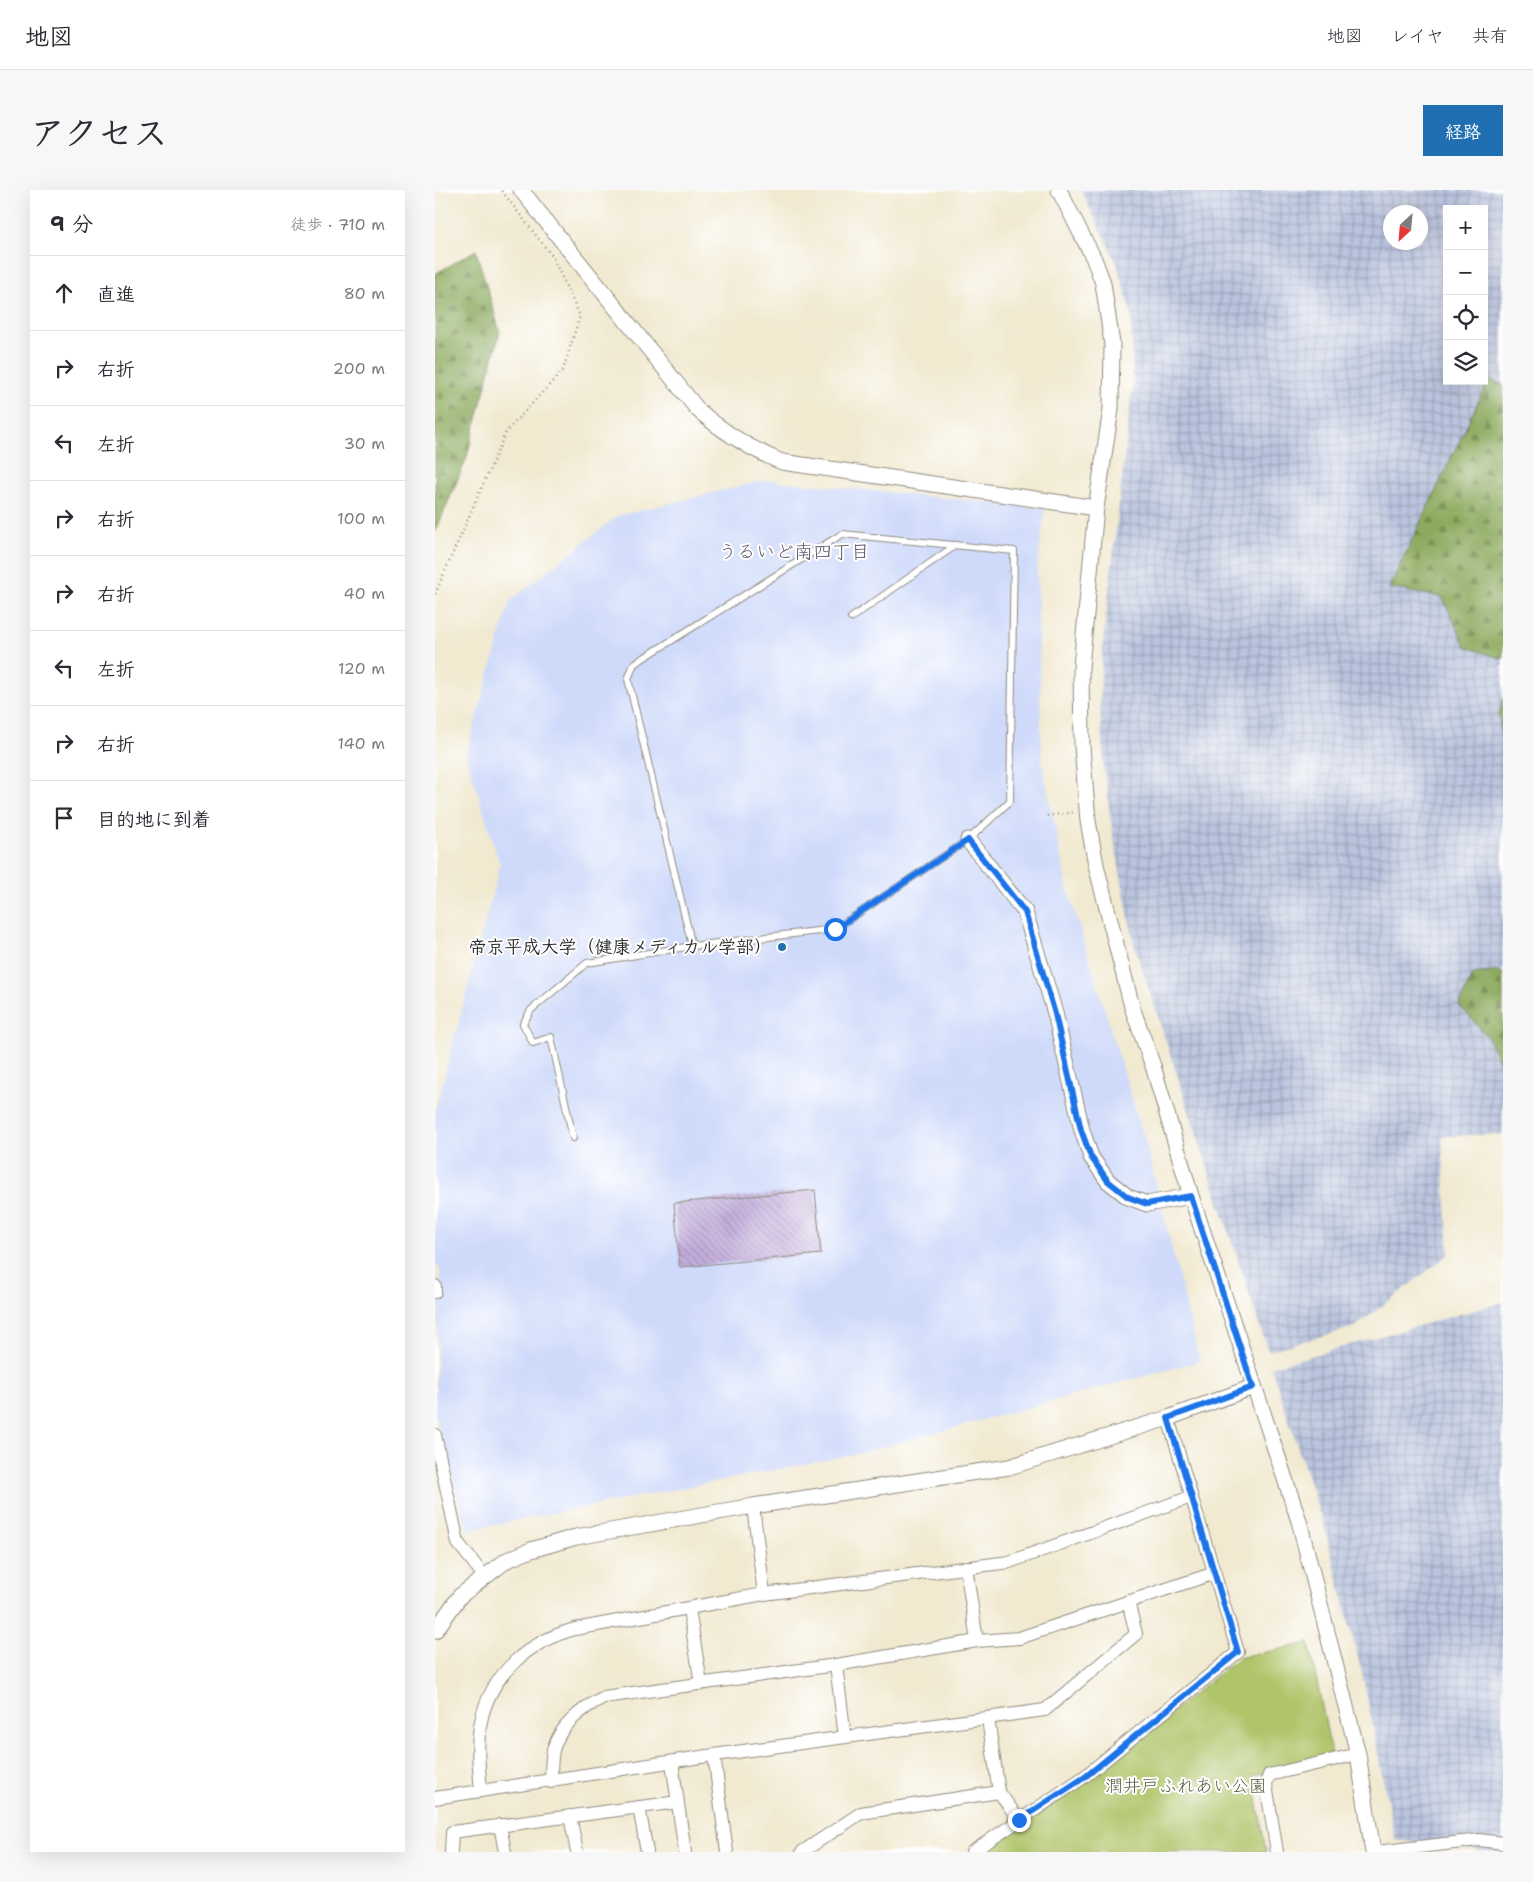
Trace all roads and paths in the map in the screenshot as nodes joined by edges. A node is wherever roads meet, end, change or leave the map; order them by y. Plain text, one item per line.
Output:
1 (501, 190) edge
2 (521, 190) edge
3 (1059, 190) edge
4 (1096, 508) junction
5 (956, 545) junction
6 (435, 594) edge
7 (851, 618) dead end
8 (1088, 810) junction
9 (1047, 816) dead end
10 (968, 840) junction
11 (692, 946) junction
12 (573, 1138) dead end
13 (1191, 1196) junction
14 (435, 1286) edge
15 (435, 1292) edge
16 (1253, 1387) junction
17 (1168, 1418) junction
18 (435, 1435) edge
19 (1191, 1497) junction
20 (753, 1506) junction
21 (966, 1567) junction
22 (1215, 1573) junction
23 (484, 1576) junction
24 (764, 1594) junction
25 (1128, 1601) junction
26 (689, 1610) junction
27 (435, 1631) edge
28 (977, 1641) junction
29 (836, 1665) junction
30 (701, 1684) junction
31 (988, 1719) junction
32 (845, 1737) junction
33 (1358, 1754) junction
34 (714, 1755) junction
35 (672, 1762) junction
36 (551, 1782) junction
37 (481, 1791) junction
38 (999, 1792) junction
39 (435, 1798) edge
40 (678, 1802) junction
41 (639, 1807) junction
42 (570, 1816) junction
43 (1019, 1820) junction
44 (500, 1825) junction
45 (1503, 1843) edge
46 (1479, 1846) edge
47 (451, 1852) edge
48 (505, 1852) edge
49 (577, 1852) edge
50 (647, 1852) edge
51 (685, 1852) edge
52 (727, 1852) edge
53 (802, 1852) edge
54 (972, 1852) edge
55 (1277, 1852) edge
56 (1374, 1852) edge

1 - 6 path
2 - 4 street
3 - 4 street
4 - 8 street
5 - 7 lane
5 - 10 lane
5 - 11 lane
8 - 9 path
8 - 13 street
10 - 11 lane
10 - 13 street
11 - 12 lane
13 - 16 street
14 - 15 street
16 - 17 street
16 - 33 street
17 - 19 street
17 - 20 street
18 - 23 street
19 - 21 street
19 - 22 street
20 - 23 street
20 - 24 street
21 - 24 street
21 - 28 street
22 - 25 street
22 - 43 street
23 - 27 street
24 - 26 street
25 - 28 street
25 - 31 street
26 - 30 street
26 - 37 street
28 - 29 street
29 - 30 street
29 - 32 street
30 - 36 street
31 - 32 street
31 - 38 street
32 - 34 street
33 - 55 street
33 - 56 street
34 - 35 street
34 - 52 street
35 - 36 street
35 - 40 street
36 - 37 street
37 - 39 street
38 - 43 street
38 - 53 street
40 - 41 street
40 - 51 street
41 - 42 street
41 - 50 street
42 - 44 street
42 - 49 street
43 - 54 street
44 - 47 street
44 - 48 street
45 - 46 street
46 - 56 street

